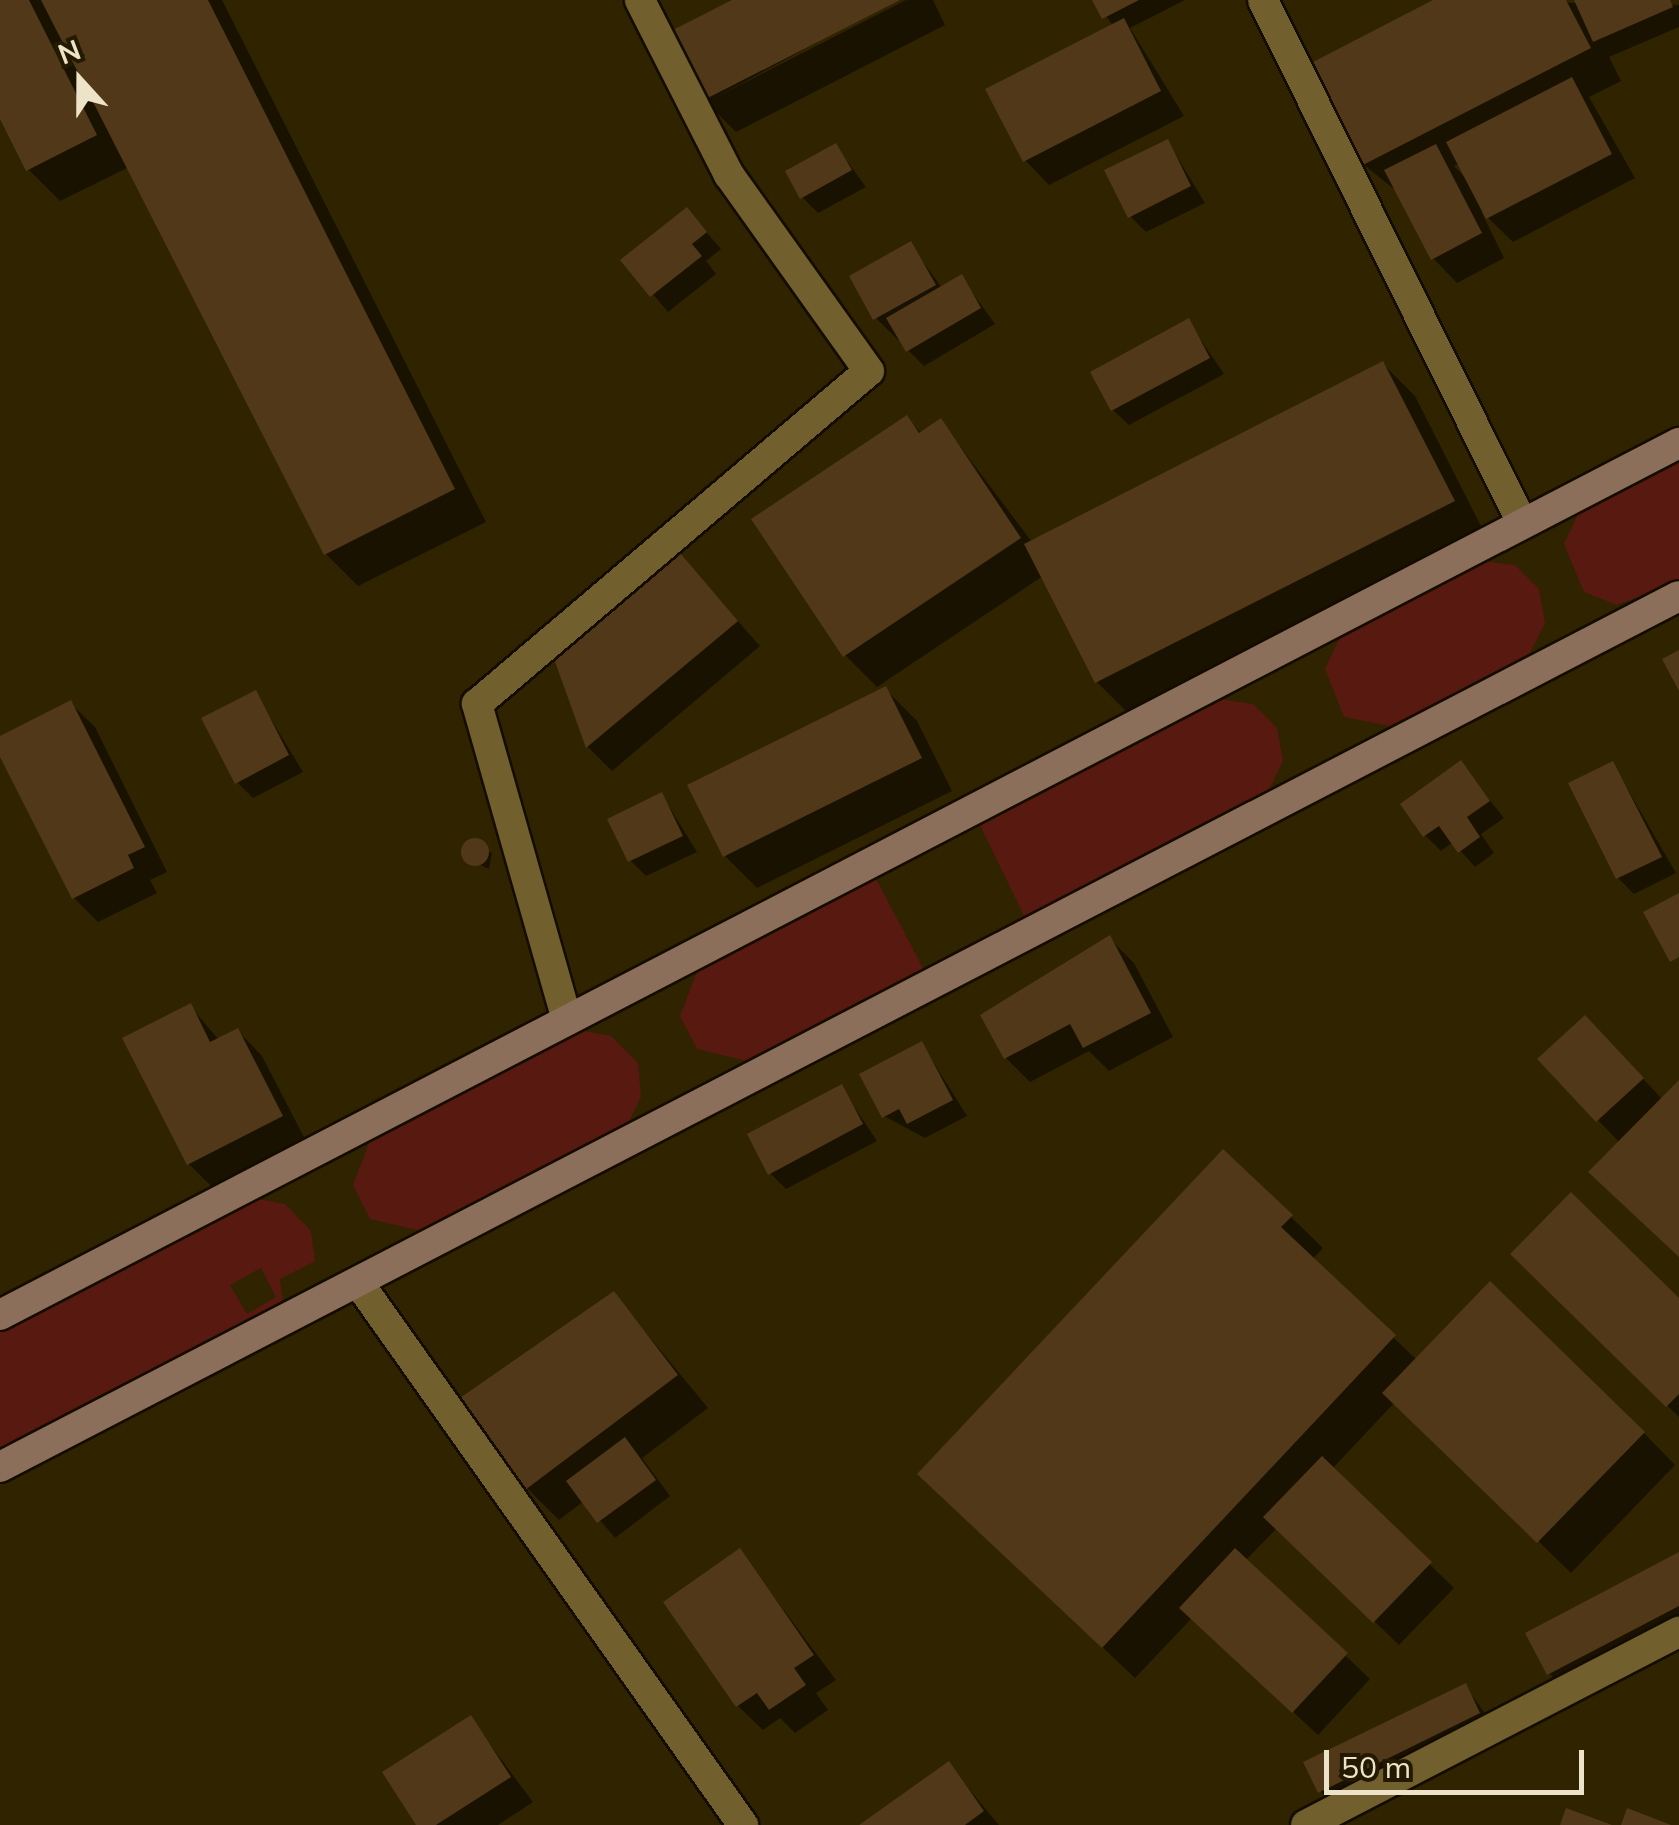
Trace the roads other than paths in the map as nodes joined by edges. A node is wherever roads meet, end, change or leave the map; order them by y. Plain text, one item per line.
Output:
1 (640, 0) edge
2 (1263, 0) edge
3 (1679, 442) edge
4 (1522, 522) junction
5 (1679, 596) edge
6 (567, 1020) junction
7 (358, 1282) junction
8 (0, 1315) edge
9 (0, 1467) edge
10 (1679, 1632) edge
11 (743, 1825) edge
12 (1306, 1825) edge

1 - 6 street
2 - 4 street
3 - 4 street
4 - 6 street
5 - 7 street
6 - 8 street
7 - 9 street
7 - 11 street
10 - 12 street

